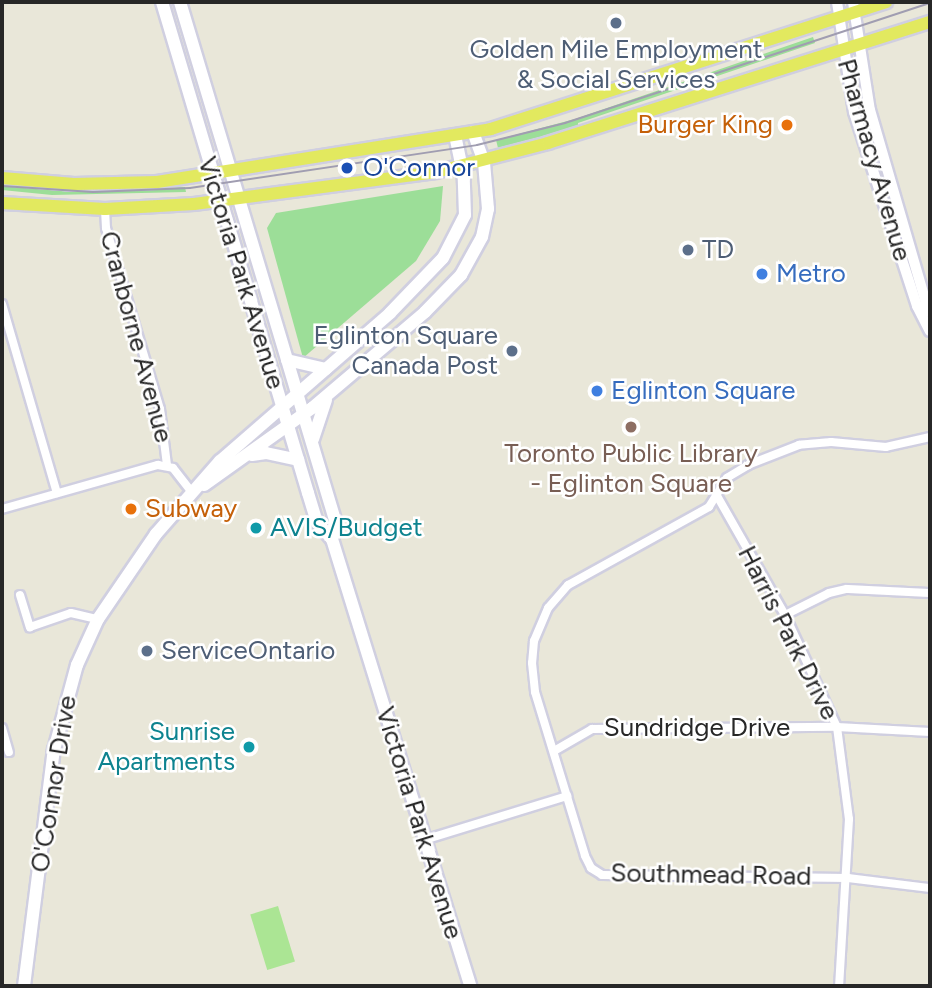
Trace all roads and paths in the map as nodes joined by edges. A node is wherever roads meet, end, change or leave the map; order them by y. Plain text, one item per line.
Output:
1 (162, 2) edge
2 (180, 2) edge
3 (837, 2) edge
4 (886, 2) edge
5 (853, 7) edge
6 (839, 18) junction
7 (930, 22) edge
8 (858, 44) junction
9 (842, 49) junction
10 (473, 132) junction
11 (455, 135) junction
12 (484, 162) junction
13 (462, 167) junction
14 (232, 170) junction
15 (209, 174) junction
16 (2, 178) edge
17 (242, 201) junction
18 (219, 202) junction
19 (2, 203) edge
20 (105, 209) junction
21 (2, 304) edge
22 (924, 313) junction
23 (930, 331) edge
24 (287, 360) junction
25 (326, 369) junction
26 (332, 391) junction
27 (297, 394) junction
28 (282, 406) junction
29 (303, 415) junction
30 (288, 426) junction
31 (930, 438) edge
32 (312, 445) junction
33 (245, 456) junction
34 (298, 460) junction
35 (167, 465) junction
36 (57, 492) junction
37 (192, 492) junction
38 (716, 494) junction
39 (2, 509) edge
40 (332, 539) junction
41 (930, 593) edge
42 (20, 595) dead end
43 (785, 615) junction
44 (98, 619) junction
45 (837, 727) junction
46 (2, 728) edge
47 (930, 732) edge
48 (554, 751) junction
49 (9, 752) dead end
50 (567, 796) junction
51 (424, 840) junction
52 (848, 878) junction
53 (930, 888) edge
54 (23, 986) edge
55 (470, 986) edge
56 (839, 986) edge

1 - 15 main road, Victoria Park Avenue
2 - 14 main road, Victoria Park Avenue
3 - 6 street, Pharmacy Avenue
4 - 5 main road
5 - 6 main road
5 - 8 street, Pharmacy Avenue
6 - 9 street, Pharmacy Avenue
6 - 10 main road
7 - 8 main road
8 - 9 main road
8 - 22 street, Pharmacy Avenue
9 - 12 main road
9 - 22 street, Pharmacy Avenue
10 - 11 main road
10 - 12 main road
11 - 13 main road
11 - 14 main road
12 - 13 main road
12 - 26 main road
13 - 17 main road
13 - 25 main road
14 - 15 main road
14 - 17 main road, Victoria Park Avenue
15 - 16 main road
15 - 18 main road, Victoria Park Avenue
17 - 18 main road
17 - 24 main road, Victoria Park Avenue
18 - 20 main road
18 - 28 main road, Victoria Park Avenue
19 - 20 main road
20 - 35 street, Cranborne Avenue
21 - 36 street
22 - 23 street, Pharmacy Avenue
24 - 25 main road
24 - 27 main road, Victoria Park Avenue
25 - 27 main road
26 - 29 main road
26 - 32 main road
27 - 28 main road
27 - 29 main road, Victoria Park Avenue
28 - 30 main road, Victoria Park Avenue
28 - 37 main road, O'Connor Drive
29 - 30 main road
29 - 32 main road, Victoria Park Avenue
30 - 33 main road, O'Connor Drive
30 - 34 main road, Victoria Park Avenue
31 - 38 street, Southmead Road
32 - 40 main road, Victoria Park Avenue
33 - 34 main road
33 - 37 main road, O'Connor Drive
34 - 40 main road, Victoria Park Avenue
35 - 36 street
35 - 37 street
36 - 39 street
37 - 44 main road, O'Connor Drive
38 - 43 street, Harris Park Drive
38 - 48 street, Southmead Road
40 - 51 main road, Victoria Park Avenue
41 - 43 street
42 - 44 street
43 - 45 street, Harris Park Drive
44 - 54 main road, O'Connor Drive
45 - 47 street, Sundridge Drive
45 - 48 street, Sundridge Drive
45 - 52 street, Harris Park Drive
46 - 49 street
48 - 50 street, Southmead Road
50 - 51 street
50 - 52 street, Southmead Road
51 - 55 main road, Victoria Park Avenue
52 - 53 street, Southmead Road
52 - 56 street, Harris Park Drive

